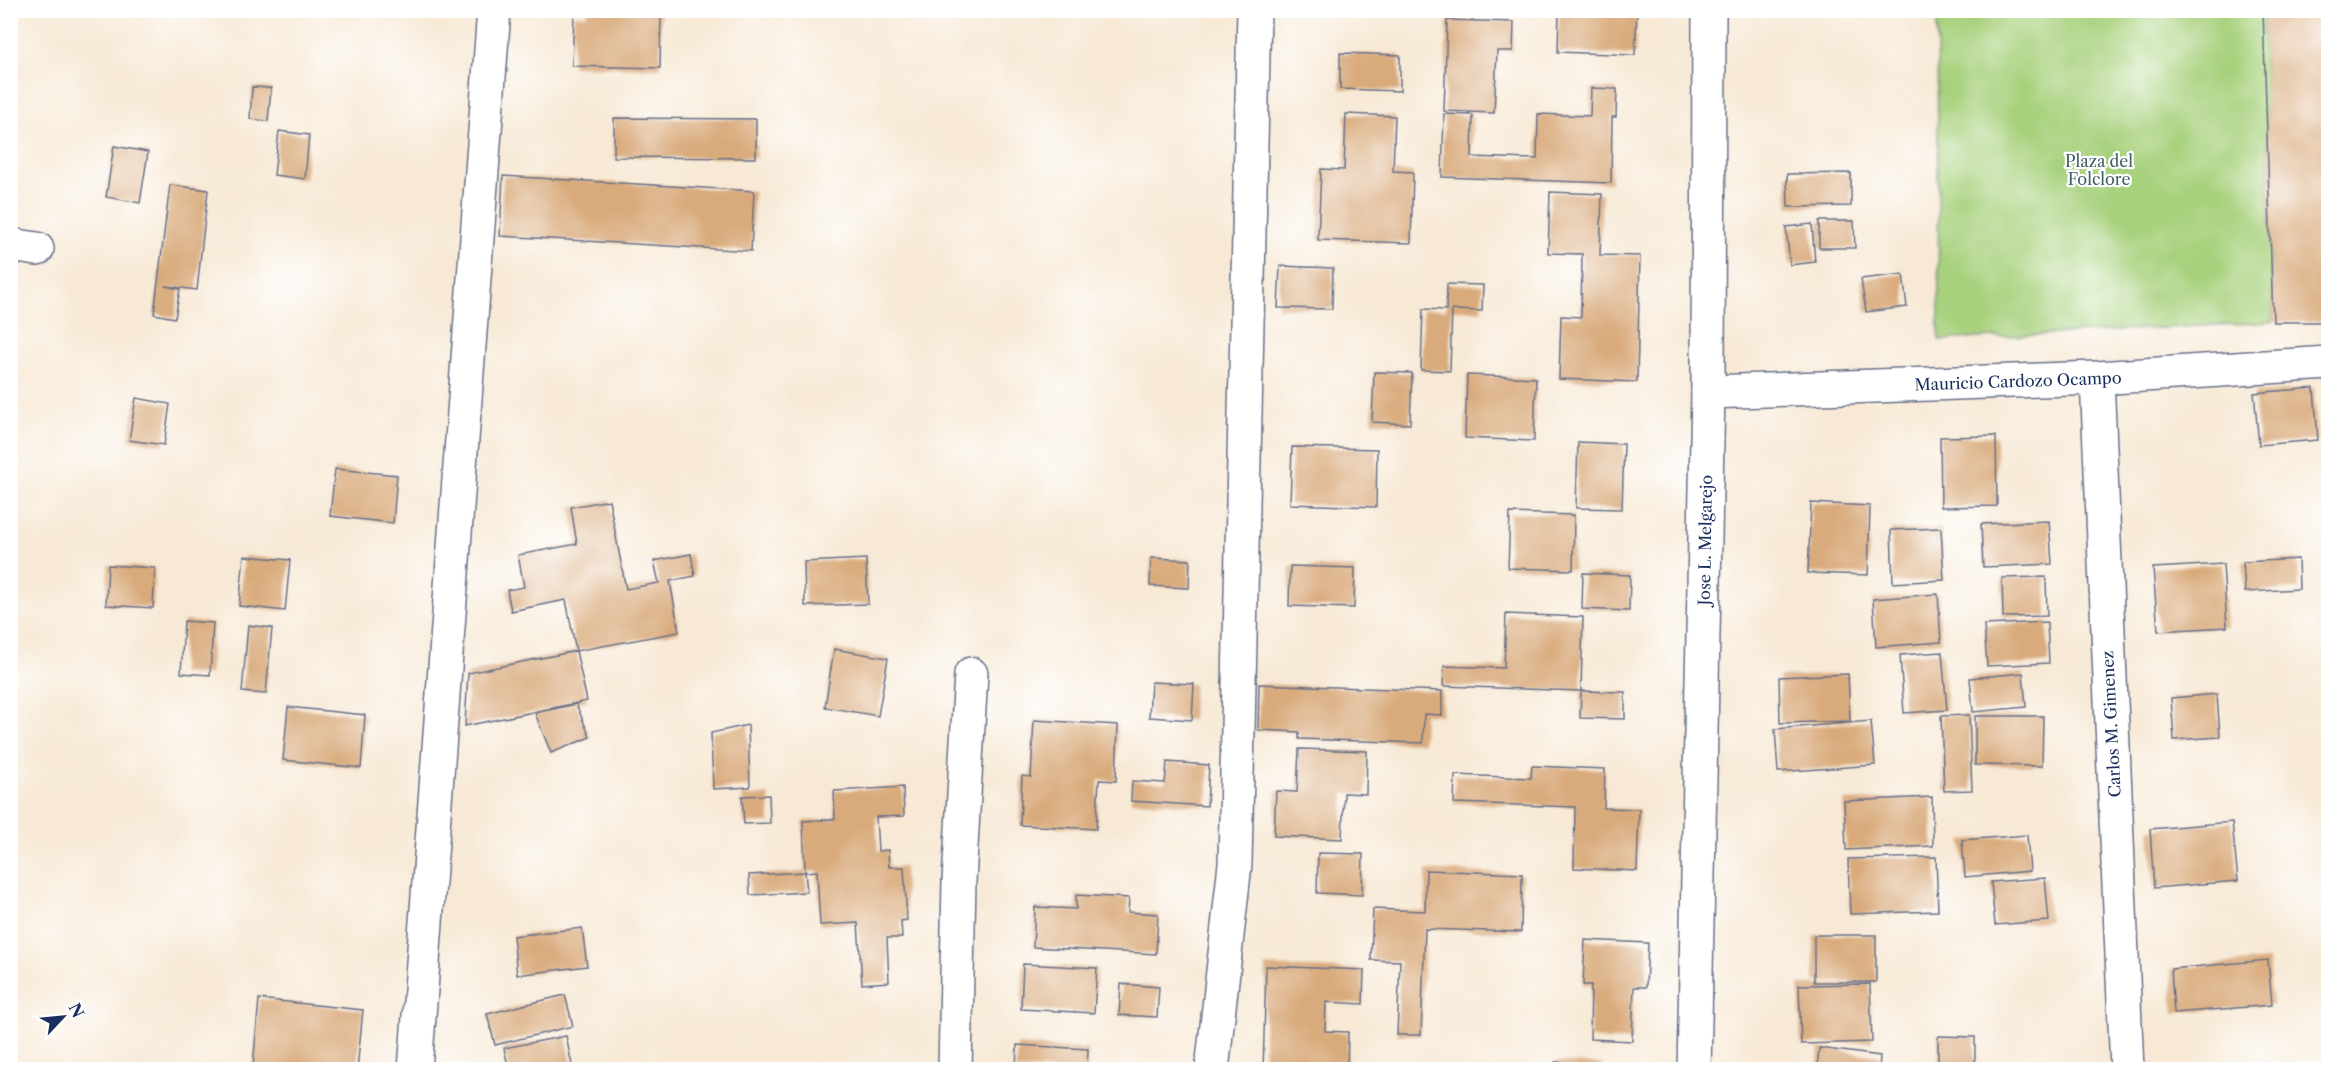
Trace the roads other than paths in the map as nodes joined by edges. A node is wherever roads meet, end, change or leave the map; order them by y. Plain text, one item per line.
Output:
1 (494, 10) edge
2 (1254, 10) edge
3 (1709, 10) edge
4 (2328, 363) edge
5 (2097, 378) junction
6 (1708, 392) junction
7 (971, 674) dead end
8 (415, 1070) edge
9 (955, 1070) edge
10 (1212, 1070) edge
11 (1694, 1070) edge
12 (2127, 1070) edge

1 - 8 street
2 - 10 street
3 - 6 street, Jose L. Melgarejo
4 - 5 street, Mauricio Cardozo Ocampo
5 - 6 street, Mauricio Cardozo Ocampo
5 - 12 street, Carlos M. Gimenez
6 - 11 street, Jose L. Melgarejo
7 - 9 street

